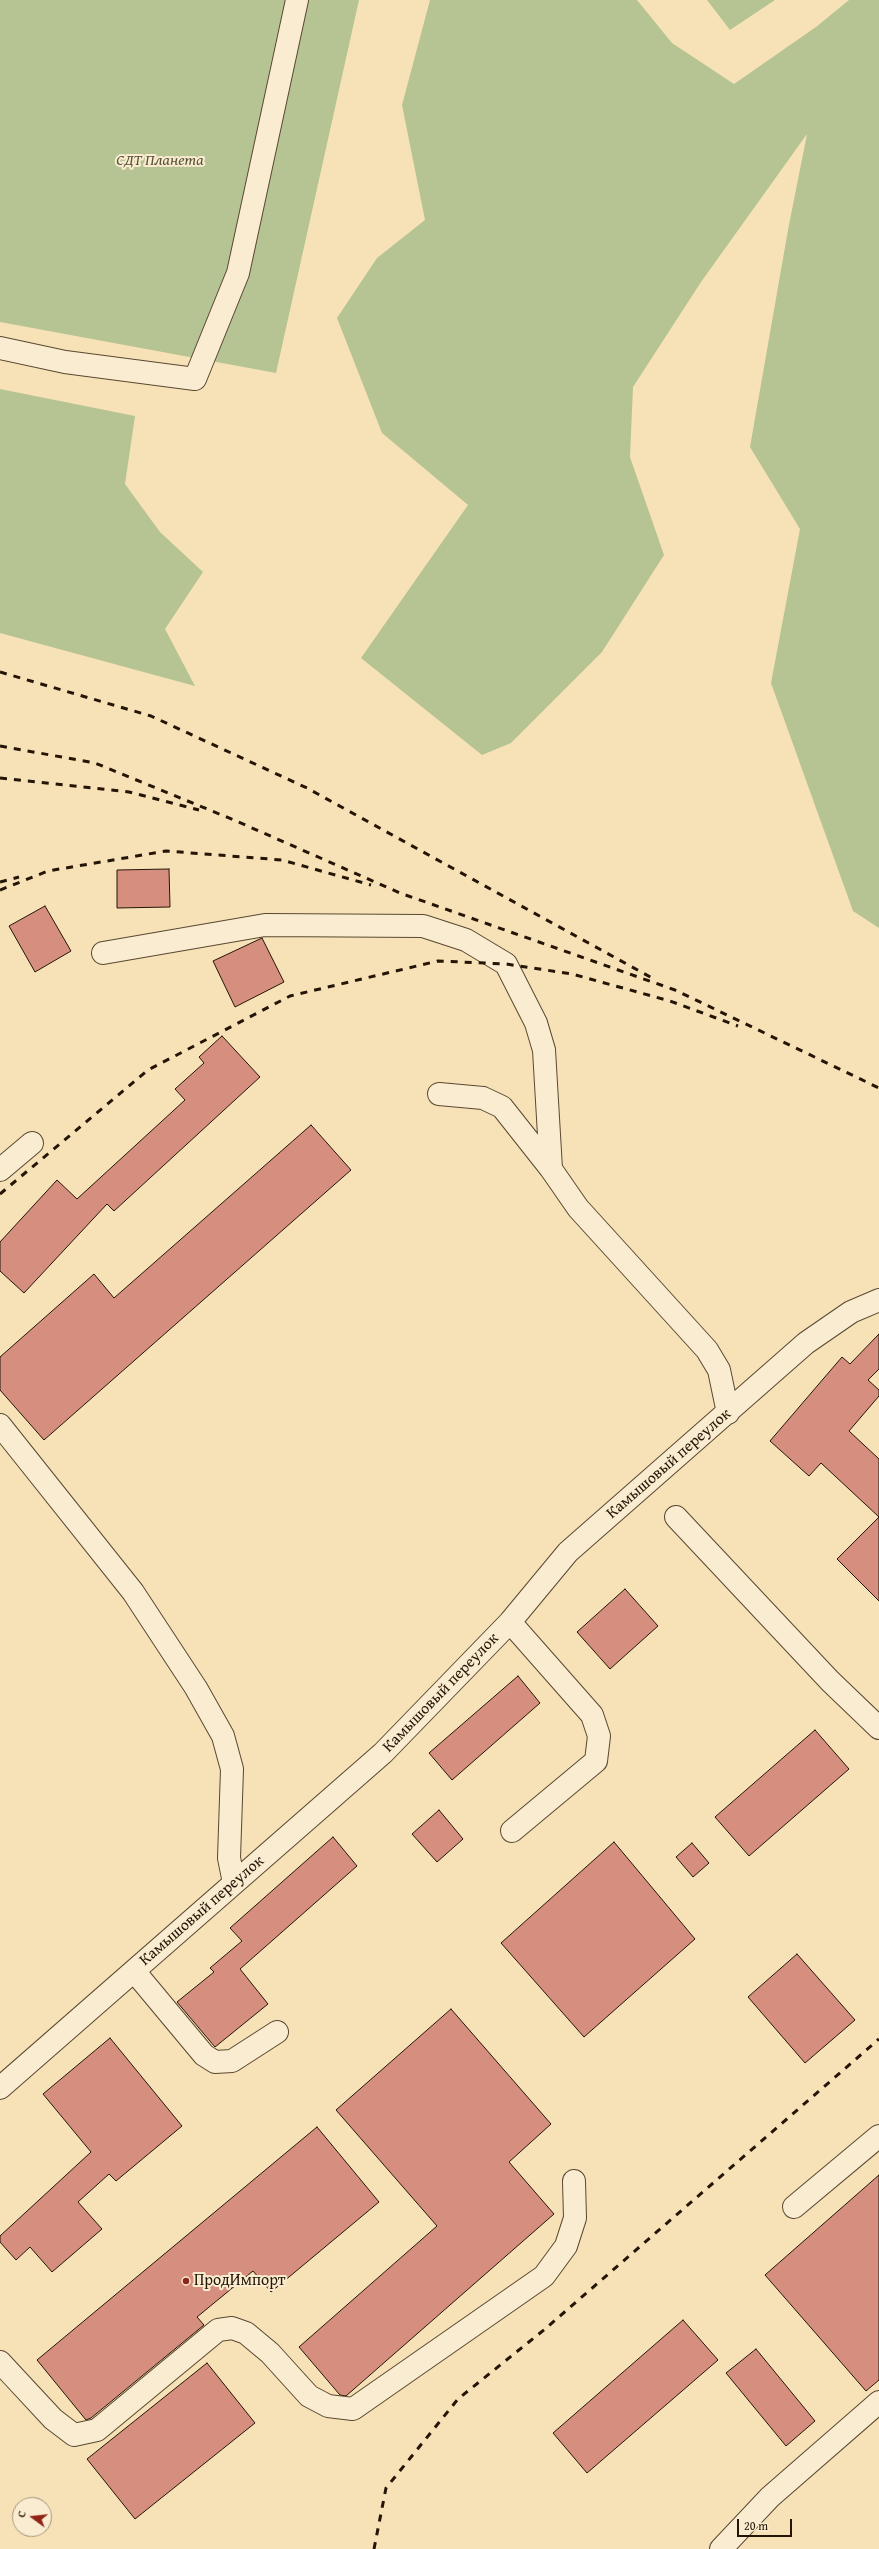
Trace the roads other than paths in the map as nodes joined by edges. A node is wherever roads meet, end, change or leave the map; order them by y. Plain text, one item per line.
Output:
1 (297, 0) edge
2 (0, 348) edge
3 (103, 953) dead end
4 (439, 1094) dead end
5 (32, 1143) dead end
6 (551, 1169) junction
7 (0, 1170) edge
8 (879, 1300) edge
9 (728, 1413) junction
10 (0, 1425) edge
11 (676, 1517) dead end
12 (510, 1622) junction
13 (879, 1728) edge
14 (512, 1831) dead end
15 (234, 1883) junction
16 (134, 1971) junction
17 (277, 2032) dead end
18 (0, 2088) edge
19 (879, 2136) edge
20 (574, 2181) dead end
21 (794, 2208) dead end
22 (0, 2362) edge
23 (879, 2402) edge
24 (721, 2549) edge

1 - 2 street
3 - 6 street
4 - 6 street
5 - 7 street
6 - 9 street
8 - 9 street, Камышовый переулок
9 - 12 street, Камышовый переулок
10 - 15 street
11 - 13 street
12 - 14 street
12 - 15 street, Камышовый переулок
15 - 16 street, Камышовый переулок
16 - 17 street
16 - 18 street, Камышовый переулок
19 - 21 street
20 - 22 street
23 - 24 street

